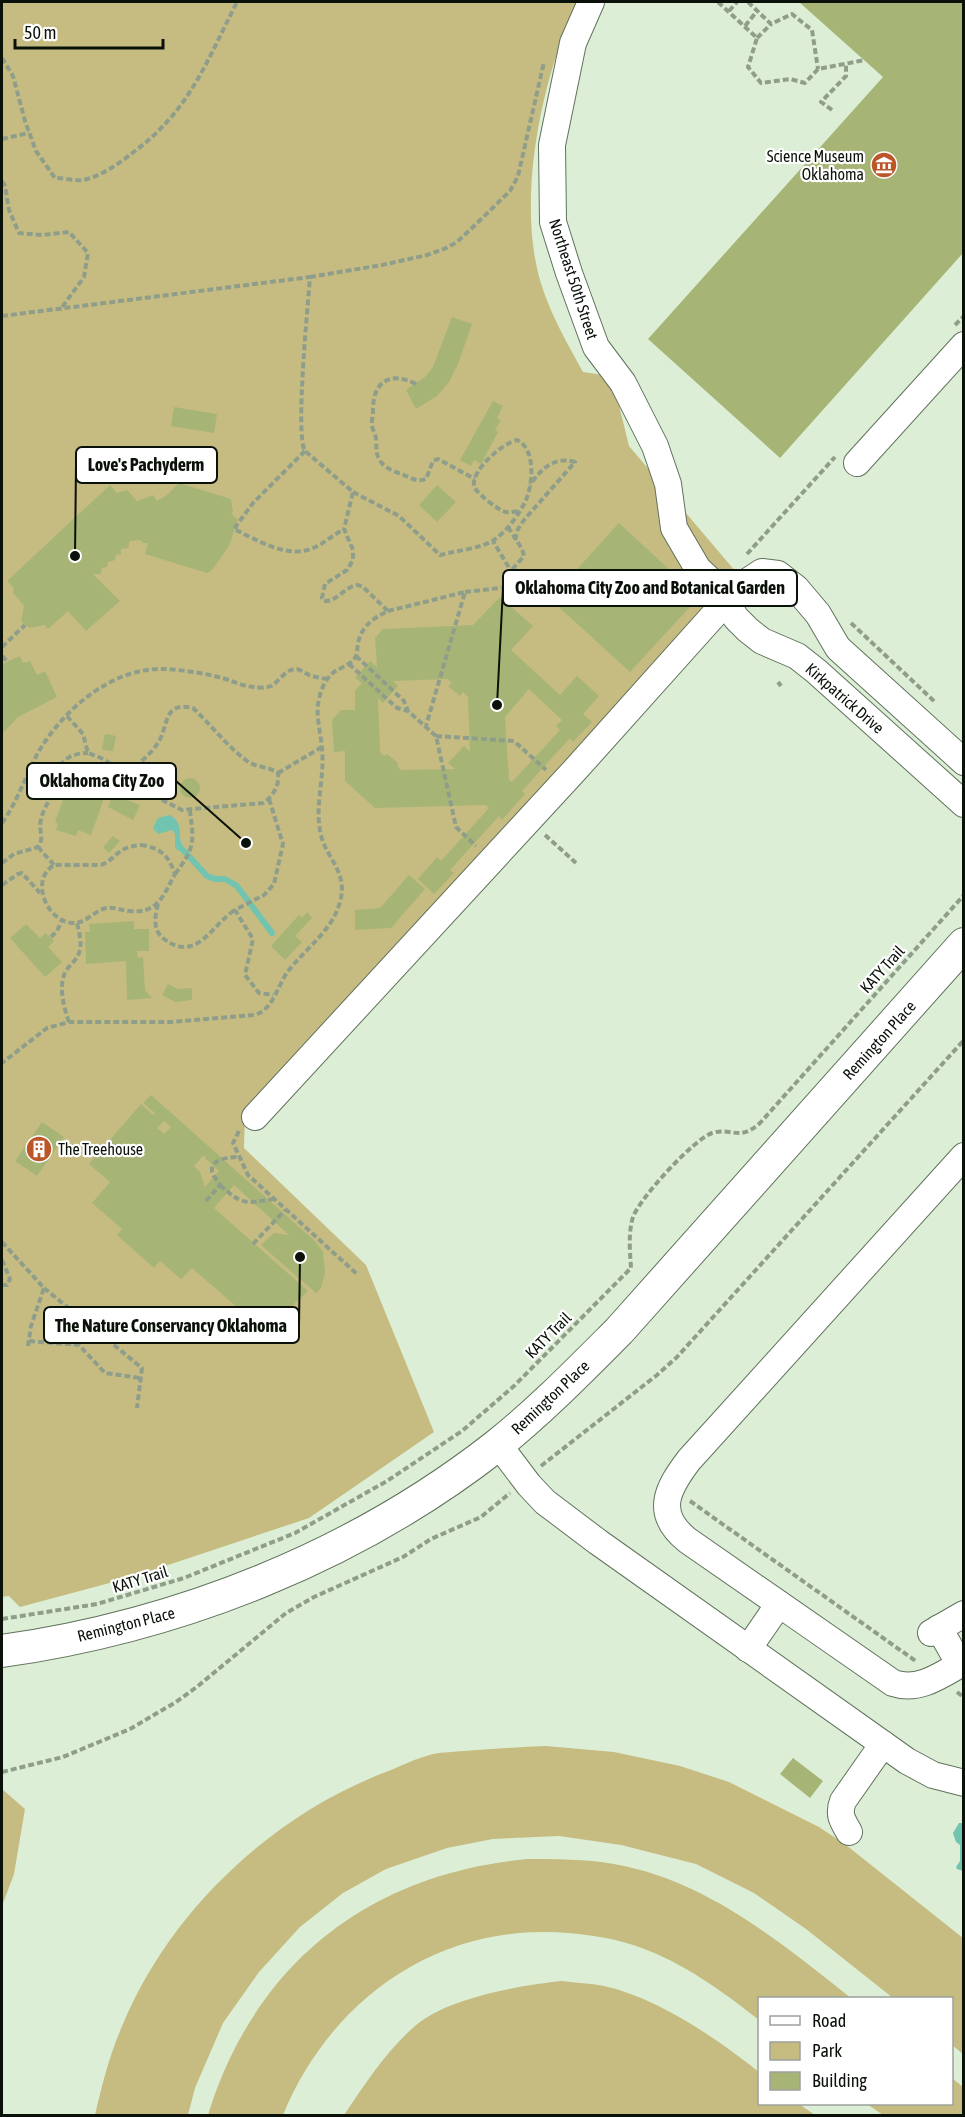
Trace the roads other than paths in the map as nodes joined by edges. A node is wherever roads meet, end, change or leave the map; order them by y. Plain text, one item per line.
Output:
1 (591, 2) edge
2 (955, 339) edge
3 (850, 456) road end
4 (728, 602) junction
5 (963, 762) edge
6 (963, 804) edge
7 (963, 944) edge
8 (255, 1117) dead end
9 (963, 1156) edge
10 (498, 1444) junction
11 (779, 1604) junction
12 (963, 1614) edge
13 (748, 1649) junction
14 (2, 1651) edge
15 (962, 1664) edge
16 (883, 1744) junction
17 (963, 1783) edge
18 (849, 1832) dead end

1 - 4 street, Northeast 50th Street
2 - 3 street
4 - 5 street, Kirkpatrick Drive
4 - 6 street, Kirkpatrick Drive
4 - 8 street
7 - 10 main road, Remington Place
9 - 11 street
10 - 13 street
10 - 14 main road, Remington Place
11 - 13 street
11 - 15 street
12 - 15 street
13 - 16 street
16 - 17 street
16 - 18 street

